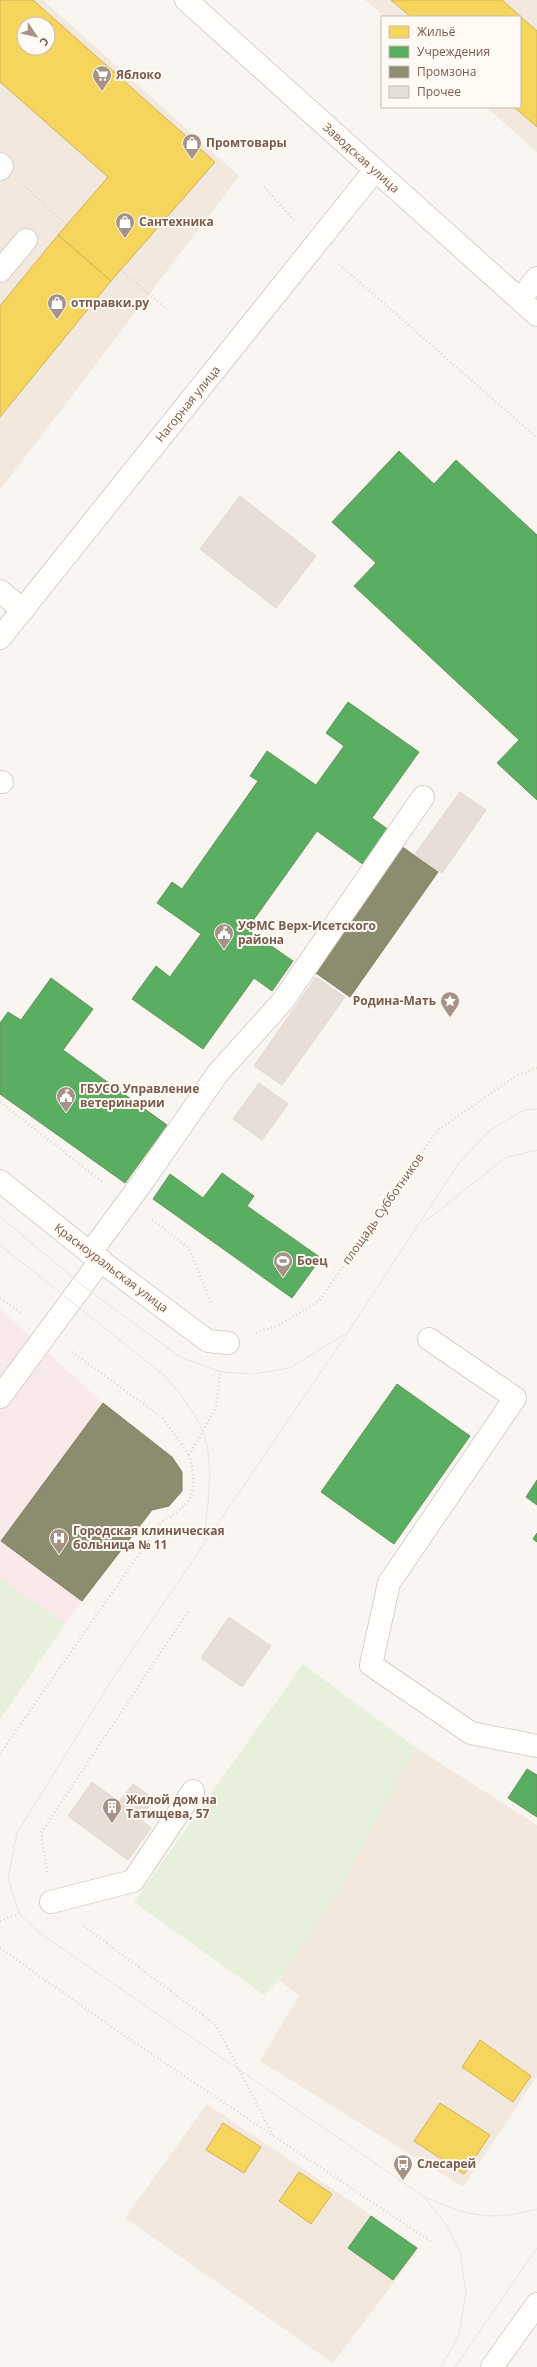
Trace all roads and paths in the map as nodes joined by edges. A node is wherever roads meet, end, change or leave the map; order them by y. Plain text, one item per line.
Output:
1 (186, 0) edge
2 (1, 167) edge
3 (375, 170) junction
4 (264, 187) dead end
5 (67, 225) dead end
6 (26, 240) dead end
7 (316, 244) junction
8 (121, 270) dead end
9 (0, 271) edge
10 (537, 278) edge
11 (520, 299) junction
12 (168, 309) dead end
13 (537, 315) edge
14 (537, 438) edge
15 (0, 591) edge
16 (23, 610) junction
17 (0, 638) edge
18 (423, 797) dead end
19 (537, 1068) edge
20 (0, 1102) edge
21 (0, 1181) edge
22 (128, 1201) junction
23 (96, 1256) junction
24 (0, 1298) edge
25 (47, 1334) junction
26 (429, 1339) dead end
27 (228, 1343) junction
28 (0, 1397) edge
29 (189, 1456) junction
30 (189, 1610) dead end
31 (537, 1746) edge
32 (0, 1754) edge
33 (193, 1791) dead end
34 (51, 1902) junction
35 (0, 1948) edge
36 (274, 2137) junction
37 (433, 2243) dead end
38 (537, 2304) edge
39 (492, 2367) edge

1 - 3 street, Заводская улица
2 - 5 path
3 - 7 street, Нагорная улица
3 - 11 street, Заводская улица
4 - 7 path
6 - 9 street
7 - 14 path
7 - 16 street, Нагорная улица
8 - 12 path
10 - 11 street
11 - 13 street, Заводская улица
15 - 16 street
16 - 17 street, Нагорная улица
18 - 22 street
19 - 27 path, площадь Субботников
20 - 22 path
21 - 23 street, Красноуральская улица
22 - 23 street
22 - 27 path
23 - 25 street
23 - 27 street, Красноуральская улица
24 - 25 path
25 - 28 street
25 - 29 path
26 - 31 street
27 - 29 path
29 - 32 path
30 - 34 path
33 - 34 street
34 - 36 path
35 - 36 path
36 - 37 path
38 - 39 street

